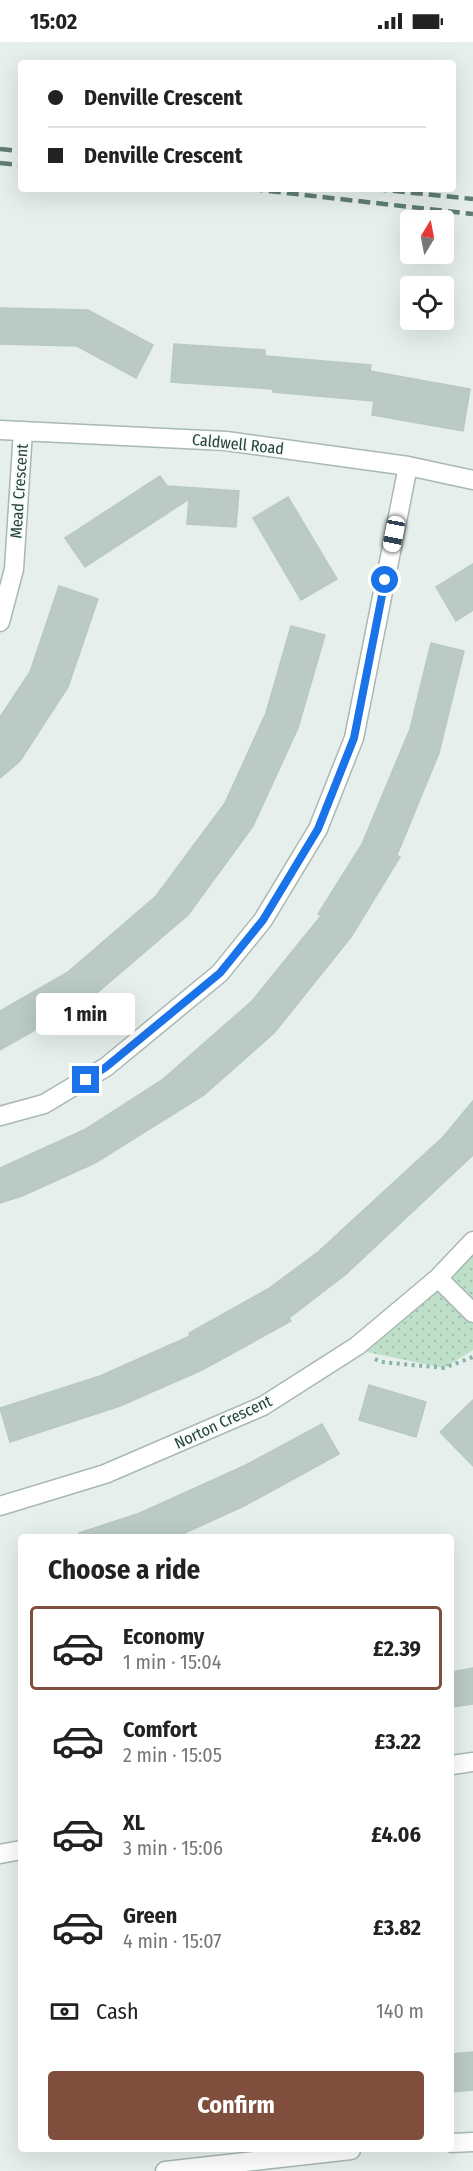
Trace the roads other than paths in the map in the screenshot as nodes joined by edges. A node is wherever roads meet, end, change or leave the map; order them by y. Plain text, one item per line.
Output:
1 (0, 430) edge
2 (23, 431) junction
3 (408, 466) junction
4 (473, 480) edge
5 (0, 622) edge
6 (0, 1116) edge
7 (473, 1241) edge
8 (438, 1278) junction
9 (473, 1313) edge
10 (0, 1506) edge
11 (473, 1762) edge
12 (454, 1766) edge
13 (18, 1851) edge
14 (0, 1854) edge
15 (473, 2142) edge
16 (454, 2143) edge
17 (333, 2152) edge
18 (165, 2171) edge

1 - 2 street, Caldwell Road
2 - 3 street, Caldwell Road
2 - 5 street, Mead Crescent
3 - 4 street, Caldwell Road
3 - 6 street
7 - 8 street, Norton Crescent
8 - 9 street
8 - 10 street, Norton Crescent
11 - 12 street
13 - 14 street
15 - 16 street
17 - 18 street

